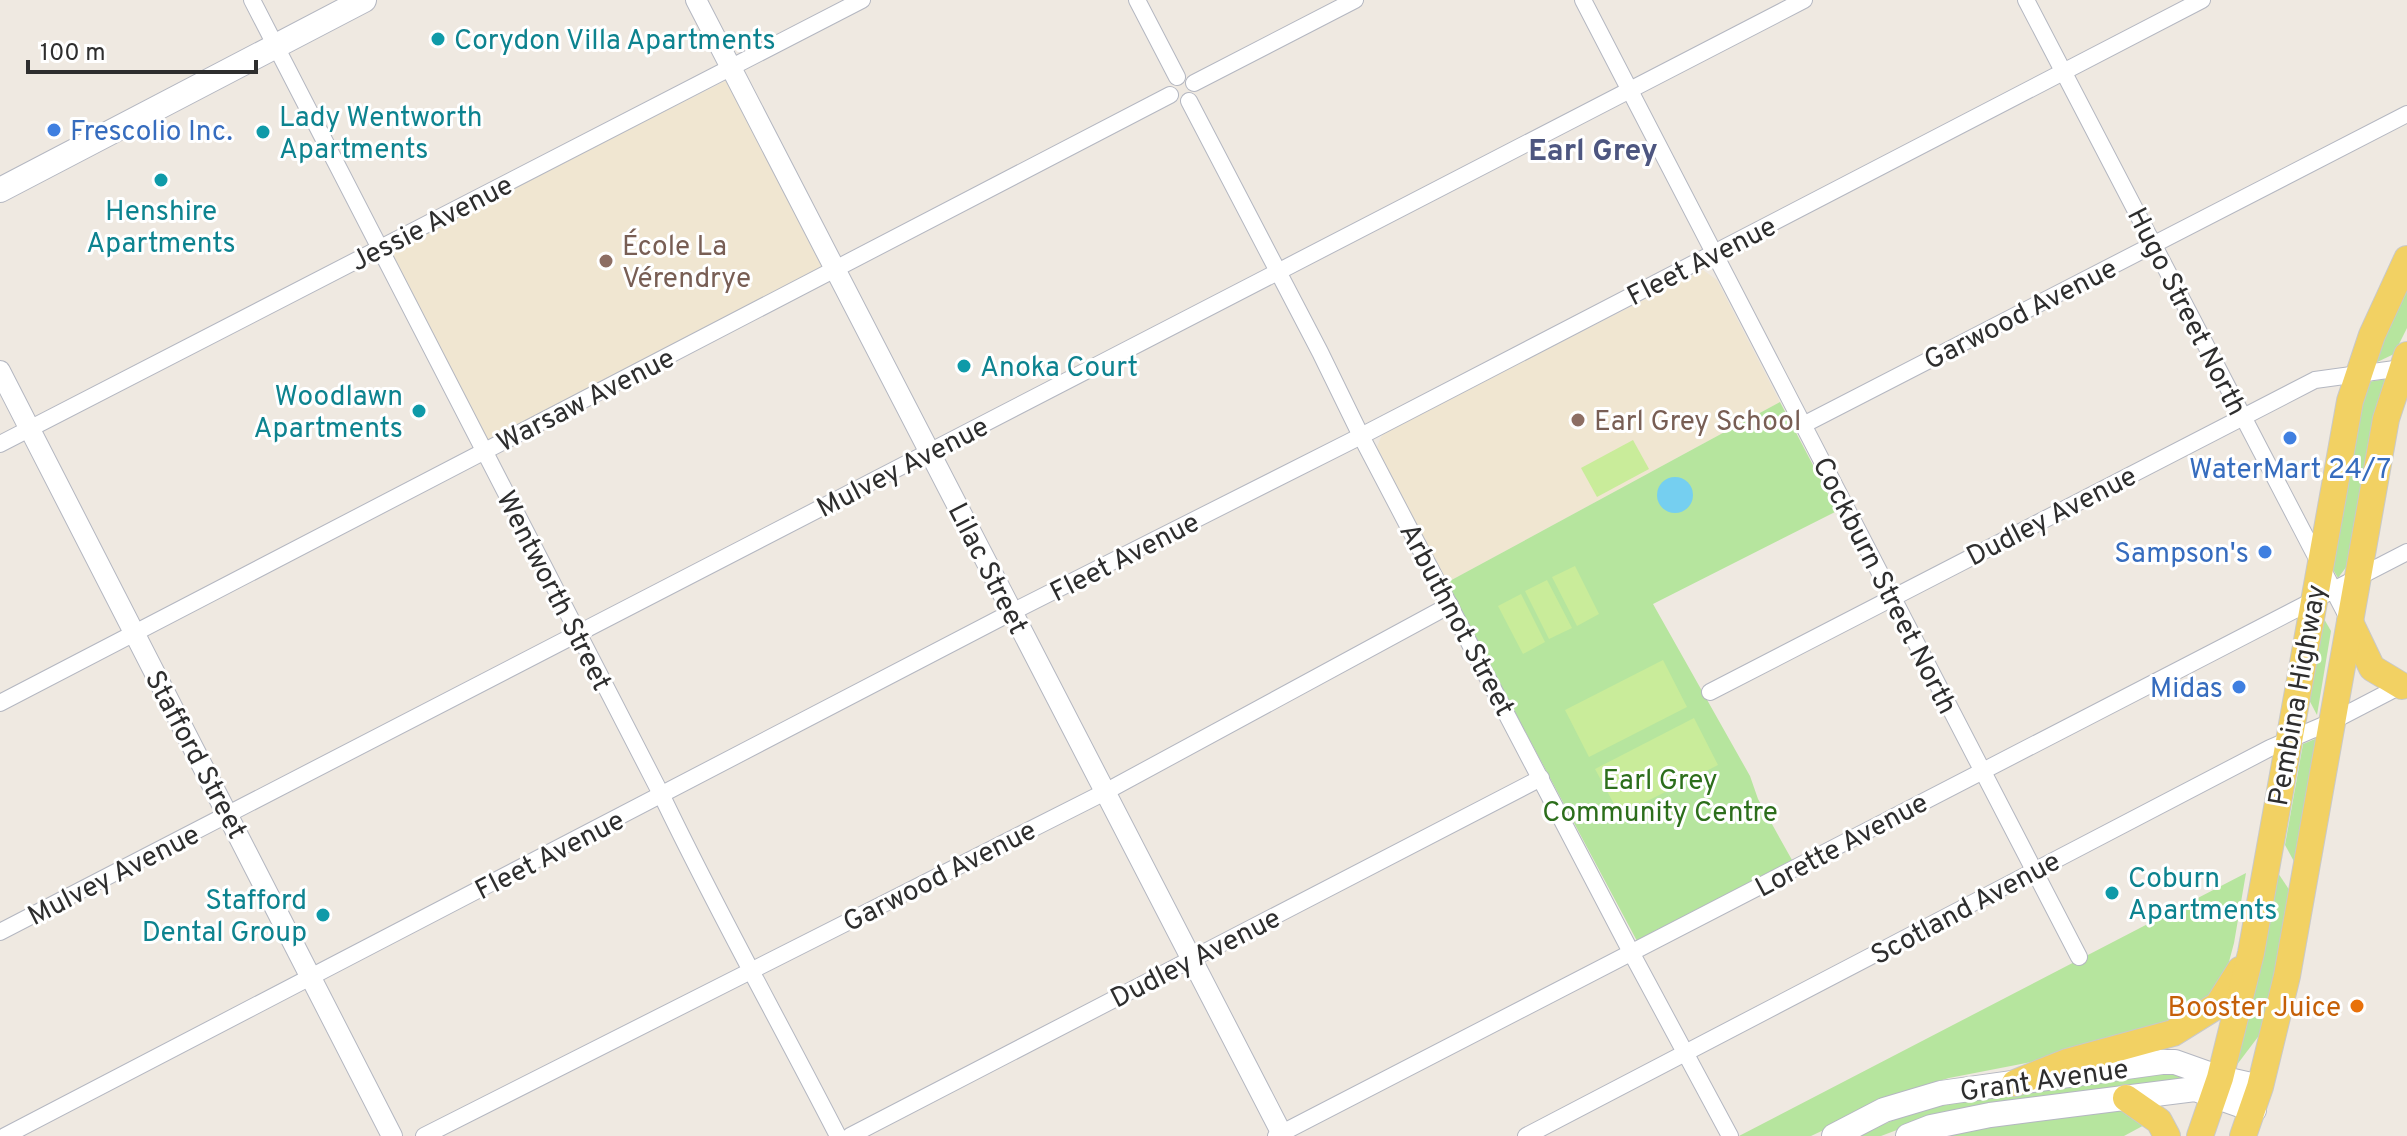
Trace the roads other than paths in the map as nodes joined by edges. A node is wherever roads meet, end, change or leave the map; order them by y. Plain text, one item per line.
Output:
1 (252, 0) edge
2 (364, 0) edge
3 (696, 0) edge
4 (862, 0) edge
5 (1137, 0) edge
6 (1355, 0) edge
7 (1583, 0) edge
8 (1804, 0) edge
9 (2026, 0) edge
10 (2202, 0) edge
11 (275, 45) junction
12 (730, 68) junction
13 (2063, 71) junction
14 (1177, 77) junction
15 (1194, 83) junction
16 (1630, 90) junction
17 (1170, 95) junction
18 (1189, 101) junction
19 (2407, 114) edge
20 (0, 190) edge
21 (2153, 245) junction
22 (380, 248) junction
23 (1714, 253) junction
24 (2407, 259) edge
25 (836, 270) junction
26 (1277, 272) junction
27 (2404, 362) edge
28 (0, 371) edge
29 (2358, 374) junction
30 (2242, 416) junction
31 (1803, 425) junction
32 (29, 430) junction
33 (1361, 436) junction
34 (0, 444) edge
35 (483, 451) junction
36 (929, 452) junction
37 (2407, 552) edge
38 (2319, 564) junction
39 (2357, 578) junction
40 (2324, 594) junction
41 (1892, 596) junction
42 (1450, 605) junction
43 (1012, 612) junction
44 (2350, 622) junction
45 (578, 634) junction
46 (135, 635) junction
47 (2404, 684) edge
48 (1710, 692) dead end
49 (0, 703) edge
50 (2333, 721) junction
51 (2289, 739) junction
52 (1983, 771) junction
53 (1541, 778) junction
54 (1105, 792) junction
55 (662, 796) junction
56 (228, 814) junction
57 (2273, 823) junction
58 (2034, 870) junction
59 (2303, 885) junction
60 (0, 932) edge
61 (2251, 953) junction
62 (1632, 954) junction
63 (2079, 957) dead end
64 (1190, 960) junction
65 (752, 968) junction
66 (311, 977) junction
67 (1686, 1053) junction
68 (2015, 1083) junction
69 (2217, 1086) junction
70 (2126, 1098) junction
71 (2257, 1098) junction
72 (1280, 1135) edge
73 (5, 1136) edge
74 (392, 1136) edge
75 (424, 1136) edge
76 (838, 1136) edge
77 (850, 1136) edge
78 (1526, 1136) edge
79 (1730, 1136) edge
80 (1834, 1136) edge
81 (1908, 1136) edge
82 (2167, 1136) edge
83 (2200, 1136) edge
84 (2243, 1136) edge

1 - 11 street, Wentworth Street
2 - 11 main road
3 - 12 street, Lilac Street
4 - 12 street, Jessie Avenue
5 - 14 street
6 - 15 street
7 - 16 street, Cockburn Street North
8 - 16 street, Mulvey Avenue
9 - 13 street, Hugo Street North
10 - 13 street, Fleet Avenue
11 - 20 main road
11 - 22 street, Wentworth Street
12 - 22 street, Jessie Avenue
12 - 25 street, Lilac Street
13 - 21 street, Hugo Street North
13 - 23 street, Fleet Avenue
14 - 15 street
14 - 17 street
15 - 18 street
16 - 23 street, Cockburn Street North
16 - 26 street, Mulvey Avenue
17 - 18 street
17 - 25 street, Warsaw Avenue
18 - 26 street, Arbuthnot Street
19 - 21 street, Garwood Avenue
21 - 30 street, Hugo Street North
21 - 31 street, Garwood Avenue
22 - 32 street, Jessie Avenue
22 - 35 street, Wentworth Street
23 - 31 street, Cockburn Street North
23 - 33 street, Fleet Avenue
24 - 29 main road, Pembina Highway
25 - 35 street, Warsaw Avenue
25 - 36 street, Lilac Street
26 - 33 street, Arbuthnot Street
26 - 36 street, Mulvey Avenue
27 - 29 street, Dudley Avenue
27 - 39 main road, Pembina Highway
28 - 32 street, Stafford Street
29 - 30 street, Dudley Avenue
29 - 38 main road, Pembina Highway
30 - 38 street, Hugo Street North
30 - 41 street, Dudley Avenue
31 - 41 street, Cockburn Street North
32 - 34 street, Jessie Avenue
32 - 46 street, Stafford Street
33 - 42 street, Arbuthnot Street
33 - 43 street, Fleet Avenue
35 - 45 street, Wentworth Street
35 - 46 street, Warsaw Avenue
36 - 43 street, Lilac Street
36 - 45 street, Mulvey Avenue
37 - 39 street, Lorette Avenue
38 - 40 main road, Pembina Highway
39 - 40 street, Lorette Avenue
39 - 44 main road, Pembina Highway
40 - 44 street
40 - 51 main road, Pembina Highway
40 - 52 street, Lorette Avenue
41 - 48 street, Dudley Avenue
41 - 52 street, Cockburn Street North
42 - 53 street, Arbuthnot Street
42 - 54 street, Garwood Avenue
43 - 54 street, Lilac Street
43 - 55 street, Fleet Avenue
44 - 47 main road
44 - 50 main road, Pembina Highway
45 - 55 street, Wentworth Street
45 - 56 street, Mulvey Avenue
46 - 49 street, Warsaw Avenue
46 - 56 street, Stafford Street
47 - 50 street, Scotland Avenue
50 - 51 street, Scotland Avenue
50 - 59 main road, Pembina Highway
51 - 57 main road, Pembina Highway
51 - 58 street, Scotland Avenue
52 - 58 street, Cockburn Street North
52 - 62 street, Lorette Avenue
53 - 62 street, Arbuthnot Street
53 - 64 street, Dudley Avenue
54 - 64 street, Lilac Street
54 - 65 street, Garwood Avenue
55 - 65 street, Wentworth Street
55 - 66 street, Fleet Avenue
56 - 60 street, Mulvey Avenue
56 - 66 street, Stafford Street
57 - 59 main road
57 - 61 main road, Pembina Highway
58 - 63 street, Cockburn Street North
58 - 67 street, Scotland Avenue
59 - 71 main road, Pembina Highway
61 - 68 main road
61 - 69 main road, Pembina Highway
62 - 67 street, Arbuthnot Street
62 - 72 street, Lorette Avenue
64 - 72 street, Lilac Street
64 - 77 street, Dudley Avenue
65 - 75 street, Garwood Avenue
65 - 76 street, Wentworth Street
66 - 73 street, Fleet Avenue
66 - 74 street, Stafford Street
67 - 78 street, Scotland Avenue
67 - 79 street, Arbuthnot Street
68 - 69 main road, Grant Avenue
68 - 80 main road, Grant Avenue
69 - 70 main road, Grant Avenue
69 - 71 main road, Grant Avenue
69 - 83 main road, Pembina Highway
70 - 81 main road, Grant Avenue
70 - 82 main road
71 - 84 main road, Pembina Highway

